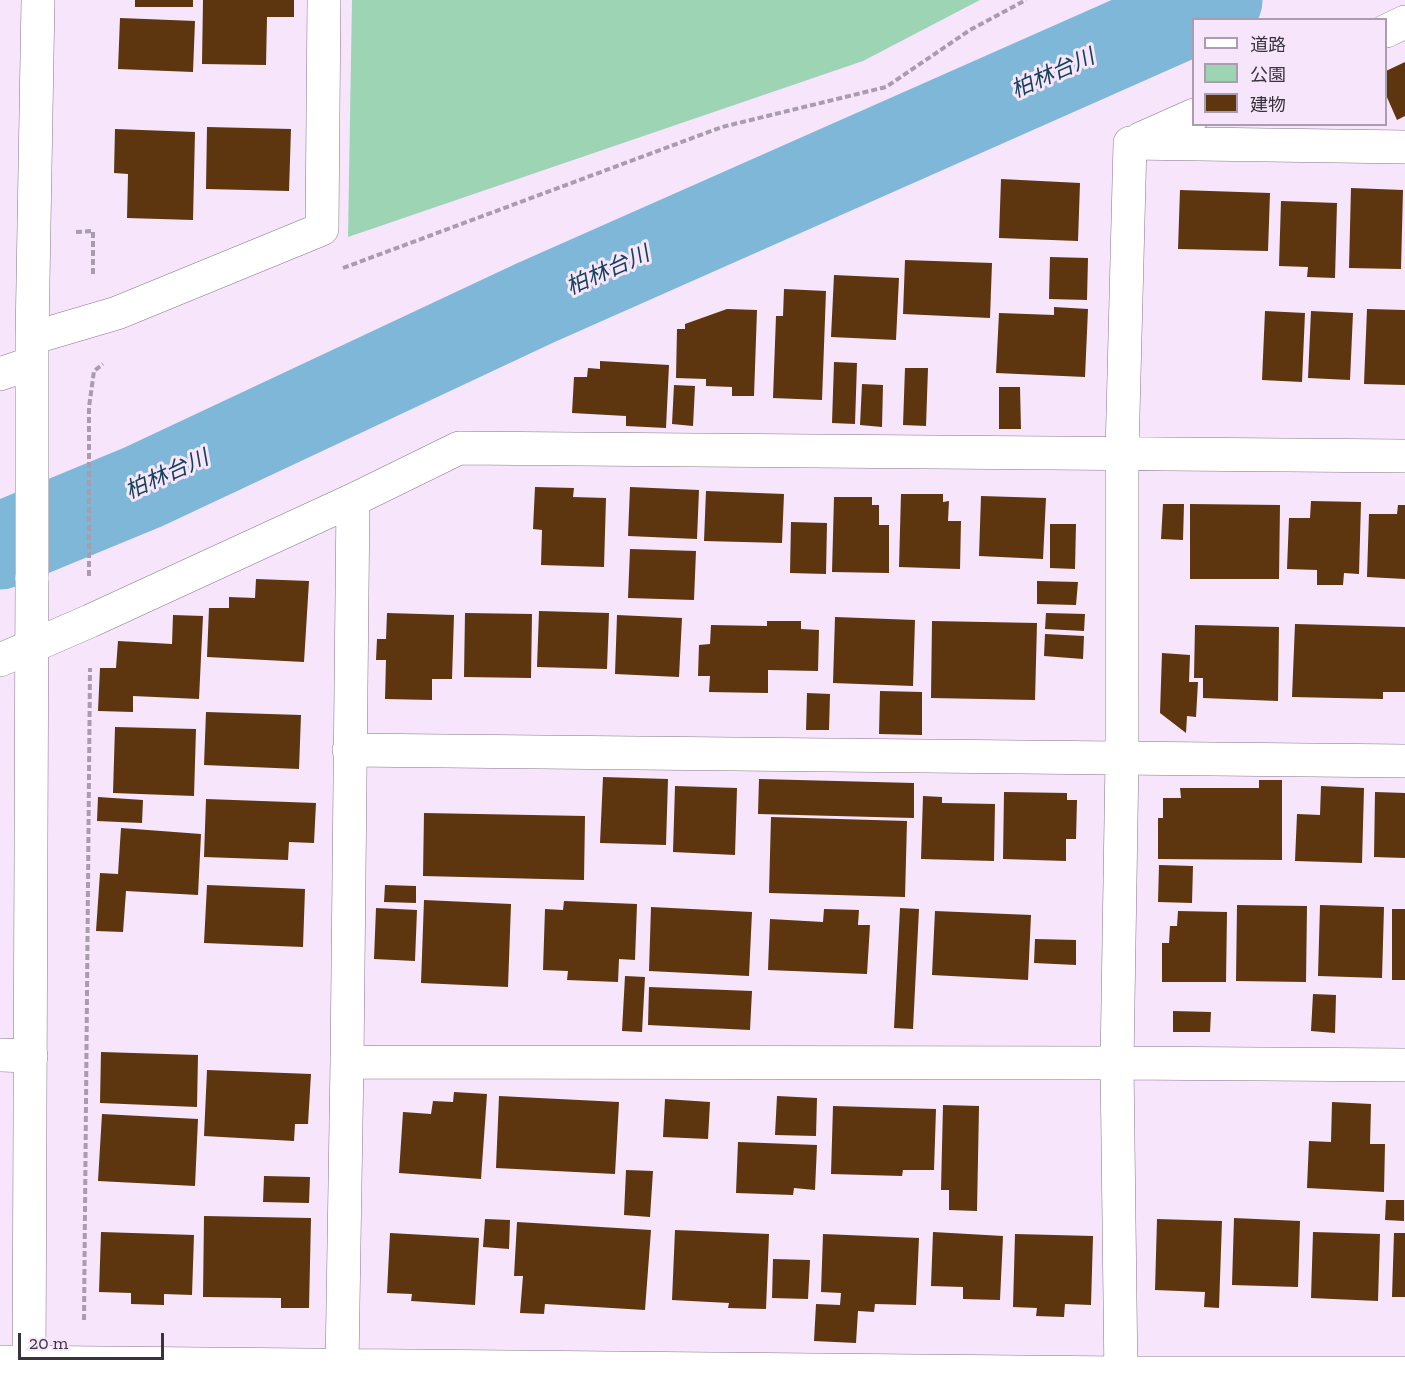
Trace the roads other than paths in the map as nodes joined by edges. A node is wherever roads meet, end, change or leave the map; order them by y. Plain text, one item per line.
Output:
1 (38, 0) edge
2 (324, 0) edge
3 (1405, 22) edge
4 (1387, 31) edge
5 (1192, 116) edge
6 (1130, 143) junction
7 (1405, 147) edge
8 (32, 350) junction
9 (0, 374) edge
10 (1122, 453) junction
11 (1405, 456) edge
12 (352, 500) junction
13 (31, 646) junction
14 (0, 660) edge
15 (349, 750) junction
16 (1122, 759) junction
17 (1405, 761) edge
18 (15, 1056) edge
19 (347, 1062) junction
20 (1117, 1063) junction
21 (1405, 1065) edge
22 (342, 1366) junction
23 (19, 1367) edge
24 (1405, 1373) edge
25 (1121, 1375) edge

1 - 8 street
2 - 8 street
3 - 4 street
5 - 6 street
6 - 7 street
6 - 10 street
8 - 9 street
8 - 13 street
10 - 11 street
10 - 12 street
10 - 16 street
12 - 13 street
12 - 15 street
13 - 14 street
13 - 18 street
15 - 16 street
15 - 19 street
16 - 17 street
16 - 20 street
18 - 23 street
19 - 20 street
19 - 22 street
20 - 21 street
20 - 25 street
22 - 23 street
22 - 25 street
24 - 25 street

